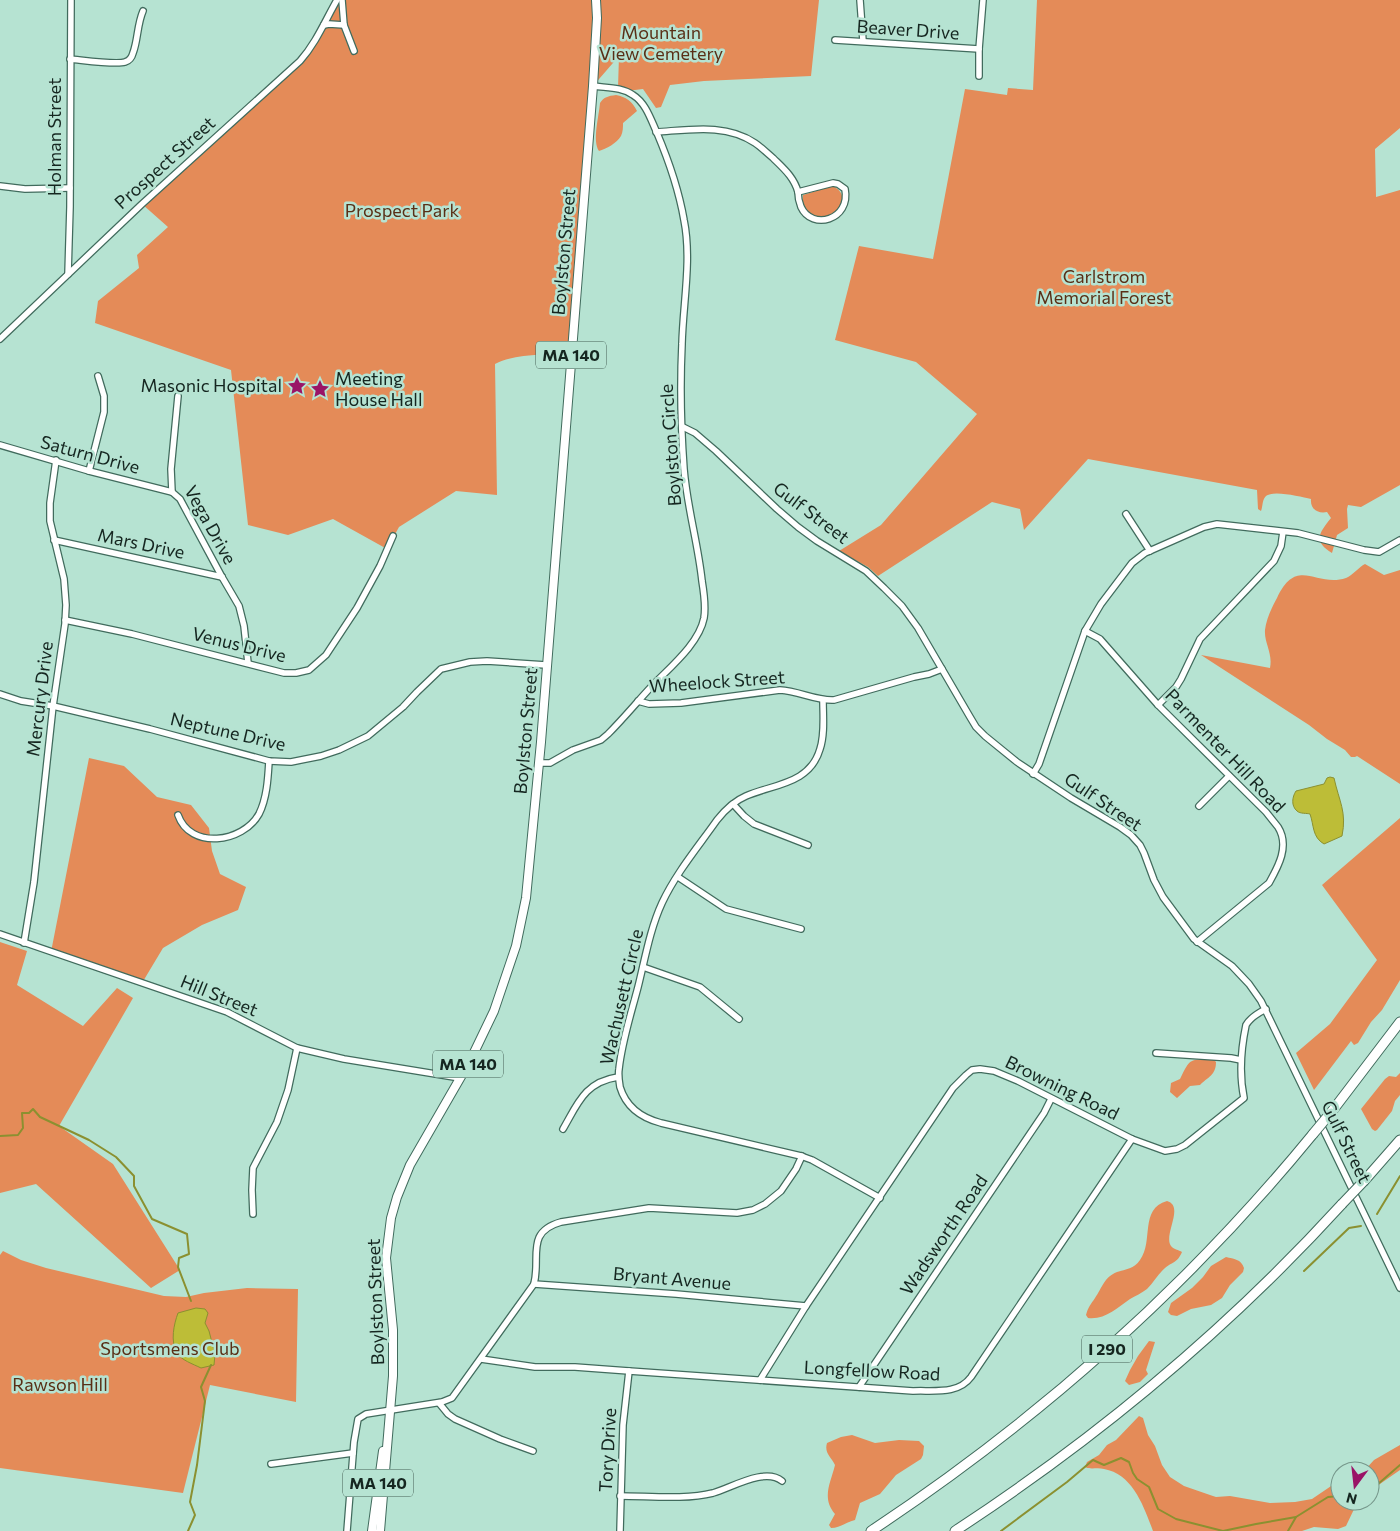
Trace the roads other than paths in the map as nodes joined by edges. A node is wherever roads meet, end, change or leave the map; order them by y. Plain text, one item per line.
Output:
1 (71, 0) edge
2 (337, 0) edge
3 (342, 0) edge
4 (596, 0) edge
5 (860, 0) edge
6 (983, 0) edge
7 (143, 11) dead end
8 (324, 25) junction
9 (344, 25) junction
10 (835, 40) dead end
11 (863, 41) junction
12 (979, 50) junction
13 (354, 51) dead end
14 (70, 59) junction
15 (979, 76) dead end
16 (593, 86) junction
17 (656, 132) junction
18 (0, 186) edge
19 (70, 188) junction
20 (798, 192) junction
21 (68, 256) junction
22 (80, 262) junction
23 (68, 274) junction
24 (0, 339) edge
25 (98, 376) dead end
26 (178, 396) dead end
27 (683, 427) junction
28 (0, 445) edge
29 (56, 460) junction
30 (89, 471) junction
31 (172, 492) junction
32 (1126, 514) dead end
33 (1283, 532) junction
34 (393, 536) dead end
35 (54, 540) junction
36 (1400, 540) edge
37 (1150, 551) junction
38 (222, 576) junction
39 (65, 620) junction
40 (1085, 631) junction
41 (248, 663) junction
42 (546, 665) junction
43 (942, 669) junction
44 (0, 694) edge
45 (823, 700) junction
46 (638, 701) junction
47 (1158, 705) junction
48 (53, 706) junction
49 (270, 761) junction
50 (539, 762) junction
51 (1033, 774) junction
52 (1229, 776) junction
53 (733, 804) junction
54 (1199, 806) dead end
55 (178, 815) dead end
56 (808, 845) dead end
57 (678, 877) junction
58 (801, 929) dead end
59 (0, 934) edge
60 (1197, 942) junction
61 (24, 943) junction
62 (643, 967) junction
63 (1266, 1009) junction
64 (739, 1019) dead end
65 (1400, 1022) edge
66 (297, 1048) junction
67 (1156, 1053) dead end
68 (1241, 1060) junction
69 (618, 1077) junction
70 (460, 1078) junction
71 (1051, 1099) junction
72 (563, 1129) dead end
73 (1132, 1139) junction
74 (1400, 1140) edge
75 (802, 1156) junction
76 (880, 1198) junction
77 (253, 1214) dead end
78 (534, 1284) junction
79 (1400, 1288) edge
80 (806, 1306) junction
81 (481, 1359) junction
82 (629, 1370) junction
83 (760, 1380) junction
84 (859, 1387) junction
85 (439, 1403) junction
86 (390, 1409) junction
87 (387, 1435) junction
88 (533, 1451) dead end
89 (353, 1453) junction
90 (271, 1464) dead end
91 (782, 1481) dead end
92 (620, 1496) junction
93 (347, 1531) edge
94 (372, 1531) edge
95 (380, 1531) edge
96 (620, 1531) edge
97 (871, 1531) edge
98 (955, 1531) edge

1 - 14 street, Holman Street
2 - 8 street, Prospect Street
3 - 9 street
4 - 16 main road, Boylston Street / MA 140
5 - 11 street
6 - 12 street
7 - 14 street
8 - 9 street
8 - 22 street, Prospect Street
9 - 13 street
10 - 11 street, Beaver Drive
11 - 12 street, Beaver Drive
12 - 15 street
14 - 19 street, Holman Street
16 - 17 street, Boylston Circle
16 - 42 main road, Boylston Street / MA 140
17 - 20 street
17 - 27 street, Boylston Circle
18 - 19 street
19 - 21 street, Holman Street
20 - 20 street
21 - 22 street
21 - 23 street, Holman Street
22 - 23 street, Prospect Street
23 - 24 street, Prospect Street
25 - 30 street
26 - 31 street, Vega Drive
27 - 43 street, Gulf Street
27 - 46 street, Boylston Circle
28 - 29 street, Saturn Drive
29 - 30 street, Saturn Drive
29 - 35 street, Mercury Drive
30 - 31 street, Saturn Drive
31 - 38 street, Vega Drive
32 - 37 street
33 - 36 street
33 - 37 street
33 - 47 street
34 - 41 street, Venus Drive
35 - 38 street, Mars Drive
35 - 39 street, Mercury Drive
37 - 40 street
38 - 41 street, Vega Drive
39 - 41 street, Venus Drive
39 - 48 street, Mercury Drive
40 - 47 street, Parmenter Hill Road
40 - 51 street
42 - 49 street, Neptune Drive
42 - 50 main road, Boylston Street / MA 140
43 - 45 street, Wheelock Street
43 - 51 street, Gulf Street
44 - 48 street, Neptune Drive
45 - 46 street, Wheelock Street
45 - 53 street, Wachusett Circle
46 - 50 street, Boylston Circle
47 - 52 street, Parmenter Hill Road
48 - 49 street, Neptune Drive
48 - 61 street, Mercury Drive
49 - 55 street
50 - 70 main road, Boylston Street / MA 140
51 - 60 street, Gulf Street
52 - 54 street
52 - 60 street, Parmenter Hill Road
53 - 56 street
53 - 57 street, Wachusett Circle
57 - 58 street
57 - 62 street, Wachusett Circle
59 - 61 street, Hill Street
60 - 63 street, Gulf Street
61 - 66 street, Hill Street
62 - 64 street
62 - 69 street, Wachusett Circle
63 - 68 street, Browning Road
63 - 79 street, Gulf Street
65 - 97 highway, I 290, bridge
66 - 70 street, Hill Street
66 - 77 street
67 - 68 street
68 - 73 street, Browning Road
69 - 72 street
69 - 75 street, Wachusett Circle
70 - 86 main road, Boylston Street / MA 140
71 - 73 street, Browning Road
71 - 76 street, Browning Road
71 - 84 street, Wadsworth Road
73 - 84 street, Longfellow Road
74 - 98 highway, bridge
75 - 76 street, Wachusett Circle
75 - 78 street
76 - 80 street, Browning Road
78 - 80 street, Bryant Avenue
78 - 81 street
80 - 83 street, Browning Road
81 - 82 street, Longfellow Road
81 - 85 street
82 - 83 street, Longfellow Road
82 - 92 street, Tory Drive
83 - 84 street, Longfellow Road
85 - 86 street
85 - 88 street
86 - 87 main road, Boylston Street / MA 140
86 - 89 street
87 - 94 main road, Boylston Street / MA 140
87 - 95 main road, Boylston Street / MA 140
89 - 90 street
89 - 93 street
91 - 92 street
92 - 96 street, Tory Drive

